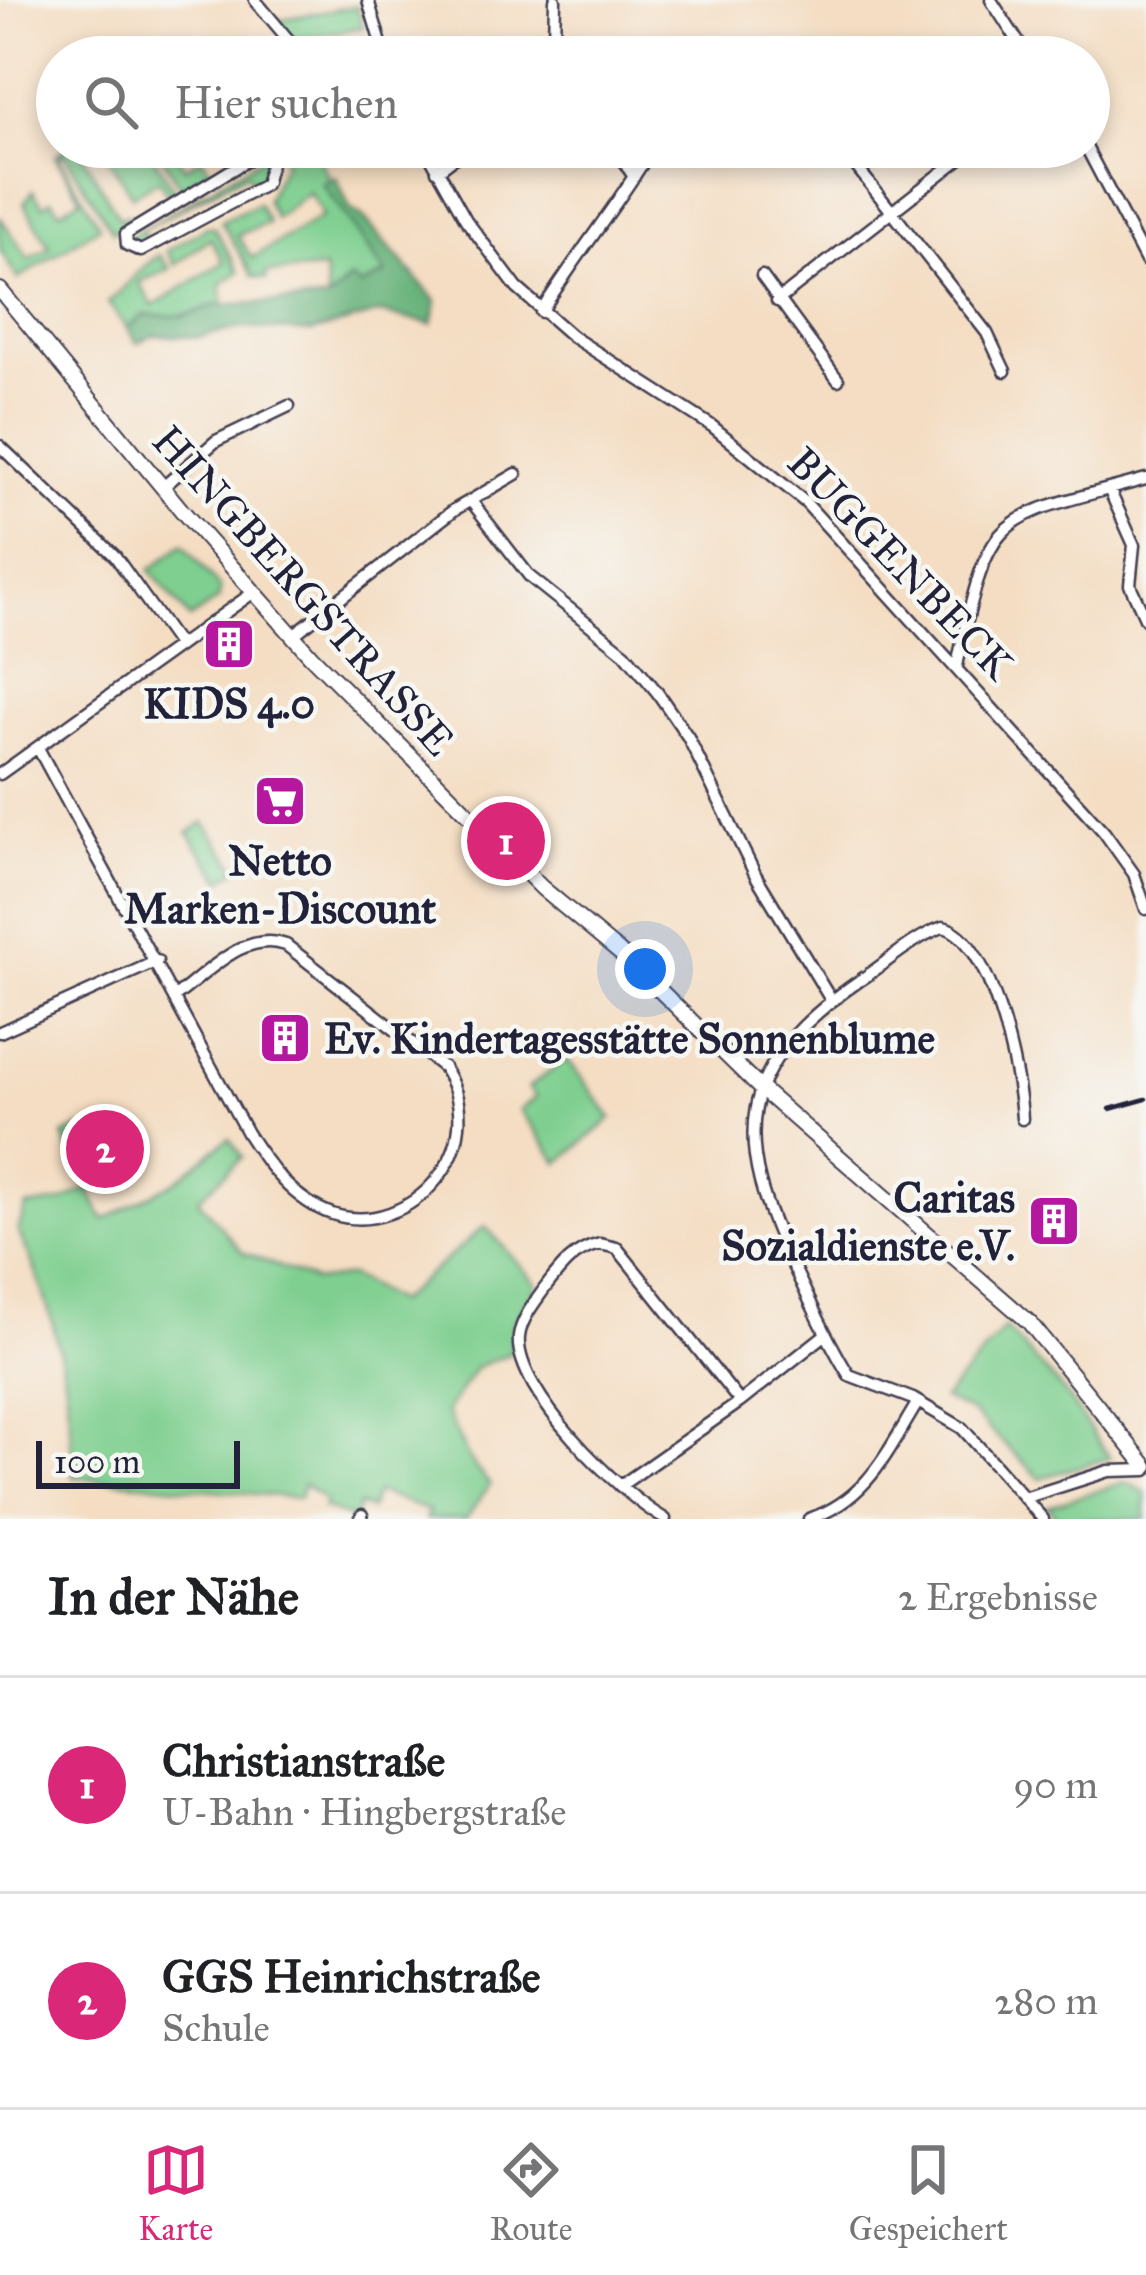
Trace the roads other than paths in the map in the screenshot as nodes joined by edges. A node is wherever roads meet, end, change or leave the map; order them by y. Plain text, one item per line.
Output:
1 (255, 0) edge
2 (368, 0) edge
3 (555, 0) edge
4 (991, 0) edge
5 (285, 36) edge
6 (379, 36) edge
7 (554, 36) edge
8 (1014, 36) edge
9 (237, 168) edge
10 (268, 168) edge
11 (436, 168) edge
12 (441, 168) edge
13 (858, 168) edge
14 (949, 168) edge
15 (1096, 168) edge
16 (437, 171) junction
17 (634, 177) dead end
18 (893, 212) junction
19 (1146, 262) edge
20 (761, 275) dead end
21 (0, 290) edge
22 (777, 301) junction
23 (541, 312) junction
24 (1005, 371) dead end
25 (838, 380) dead end
26 (289, 406) dead end
27 (0, 446) edge
28 (516, 474) dead end
29 (1146, 479) edge
30 (162, 488) junction
31 (1109, 489) junction
32 (471, 501) junction
33 (254, 592) junction
34 (1146, 620) edge
35 (292, 636) junction
36 (179, 646) junction
37 (957, 666) junction
38 (38, 748) junction
39 (0, 774) edge
40 (1146, 908) edge
41 (157, 961) junction
42 (176, 996) junction
43 (831, 1000) junction
44 (0, 1032) edge
45 (760, 1088) junction
46 (1022, 1119) dead end
47 (826, 1334) junction
48 (740, 1402) junction
49 (918, 1402) junction
50 (1146, 1468) edge
51 (620, 1486) junction
52 (1024, 1498) junction
53 (664, 1519) edge
54 (809, 1519) edge
55 (1042, 1519) edge

1 - 5 street
2 - 6 street
3 - 7 street
4 - 8 street
9 - 10 street
11 - 16 street, BUGGENBECK
12 - 16 street
13 - 18 street
14 - 18 street
15 - 19 street
16 - 23 street, BUGGENBECK
17 - 23 street
18 - 22 street
18 - 24 street
20 - 22 street
21 - 30 street, HINGBERGSTRASSE
22 - 25 street
23 - 37 street, BUGGENBECK
26 - 30 street
27 - 36 street
28 - 32 street
29 - 31 street
30 - 33 street, HINGBERGSTRASSE
31 - 34 street
31 - 37 street
32 - 35 street
32 - 43 street
33 - 35 street, HINGBERGSTRASSE
33 - 36 street
35 - 45 street, HINGBERGSTRASSE
36 - 38 street
37 - 40 street, BUGGENBECK
38 - 39 street
38 - 41 street
41 - 42 street
41 - 44 street
42 - 42 street
43 - 45 street
43 - 46 street
45 - 47 street
45 - 50 street, HINGBERGSTRASSE
47 - 48 street
47 - 49 street
48 - 51 street
48 - 51 street
49 - 52 street
49 - 54 street
50 - 52 street
51 - 53 street
52 - 55 street

